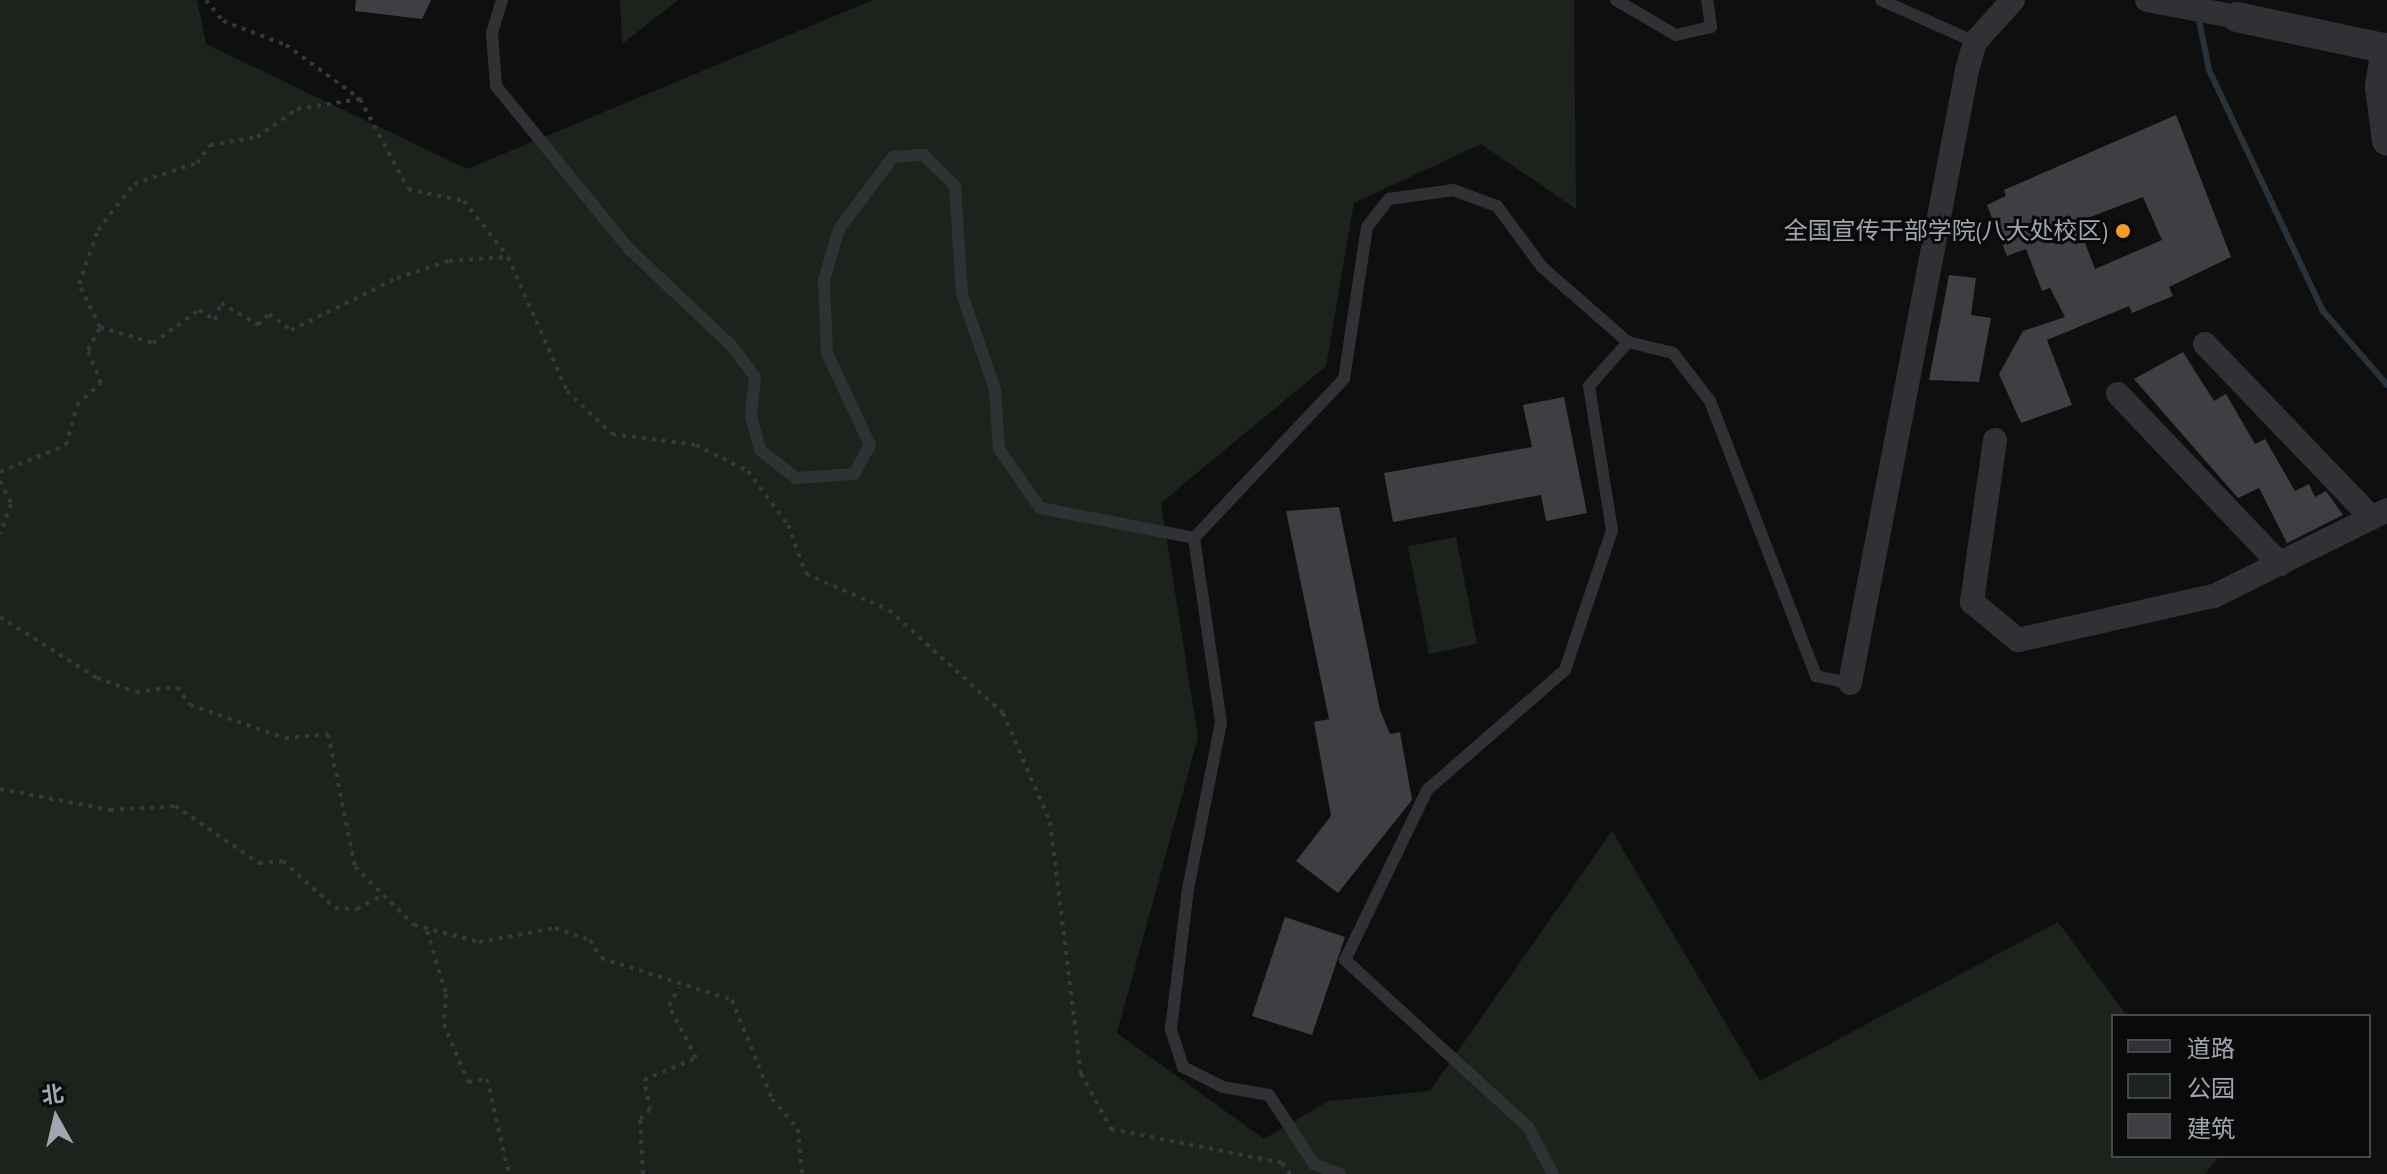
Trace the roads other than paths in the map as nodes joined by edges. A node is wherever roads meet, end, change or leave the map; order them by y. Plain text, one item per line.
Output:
1 (502, 0) edge
2 (1616, 0) edge
3 (1707, 0) edge
4 (1881, 0) edge
5 (2013, 0) edge
6 (2156, 1) edge
7 (2237, 17) joint
8 (1975, 42) junction
9 (2387, 48) edge
10 (2387, 141) edge
11 (1628, 342) junction
12 (2205, 344) dead end
13 (2118, 394) dead end
14 (1995, 440) dead end
15 (2380, 514) edge
16 (1194, 538) junction
17 (2280, 564) junction
18 (1850, 683) joint
19 (1340, 1174) edge
20 (1553, 1174) edge

1 - 16 lane
2 - 3 lane
4 - 8 lane
5 - 8 street
6 - 7 street
7 - 9 street
8 - 18 street
9 - 10 street
11 - 16 lane
11 - 18 lane
11 - 20 lane
12 - 15 street
13 - 17 street
14 - 17 street
15 - 17 street
16 - 19 lane

